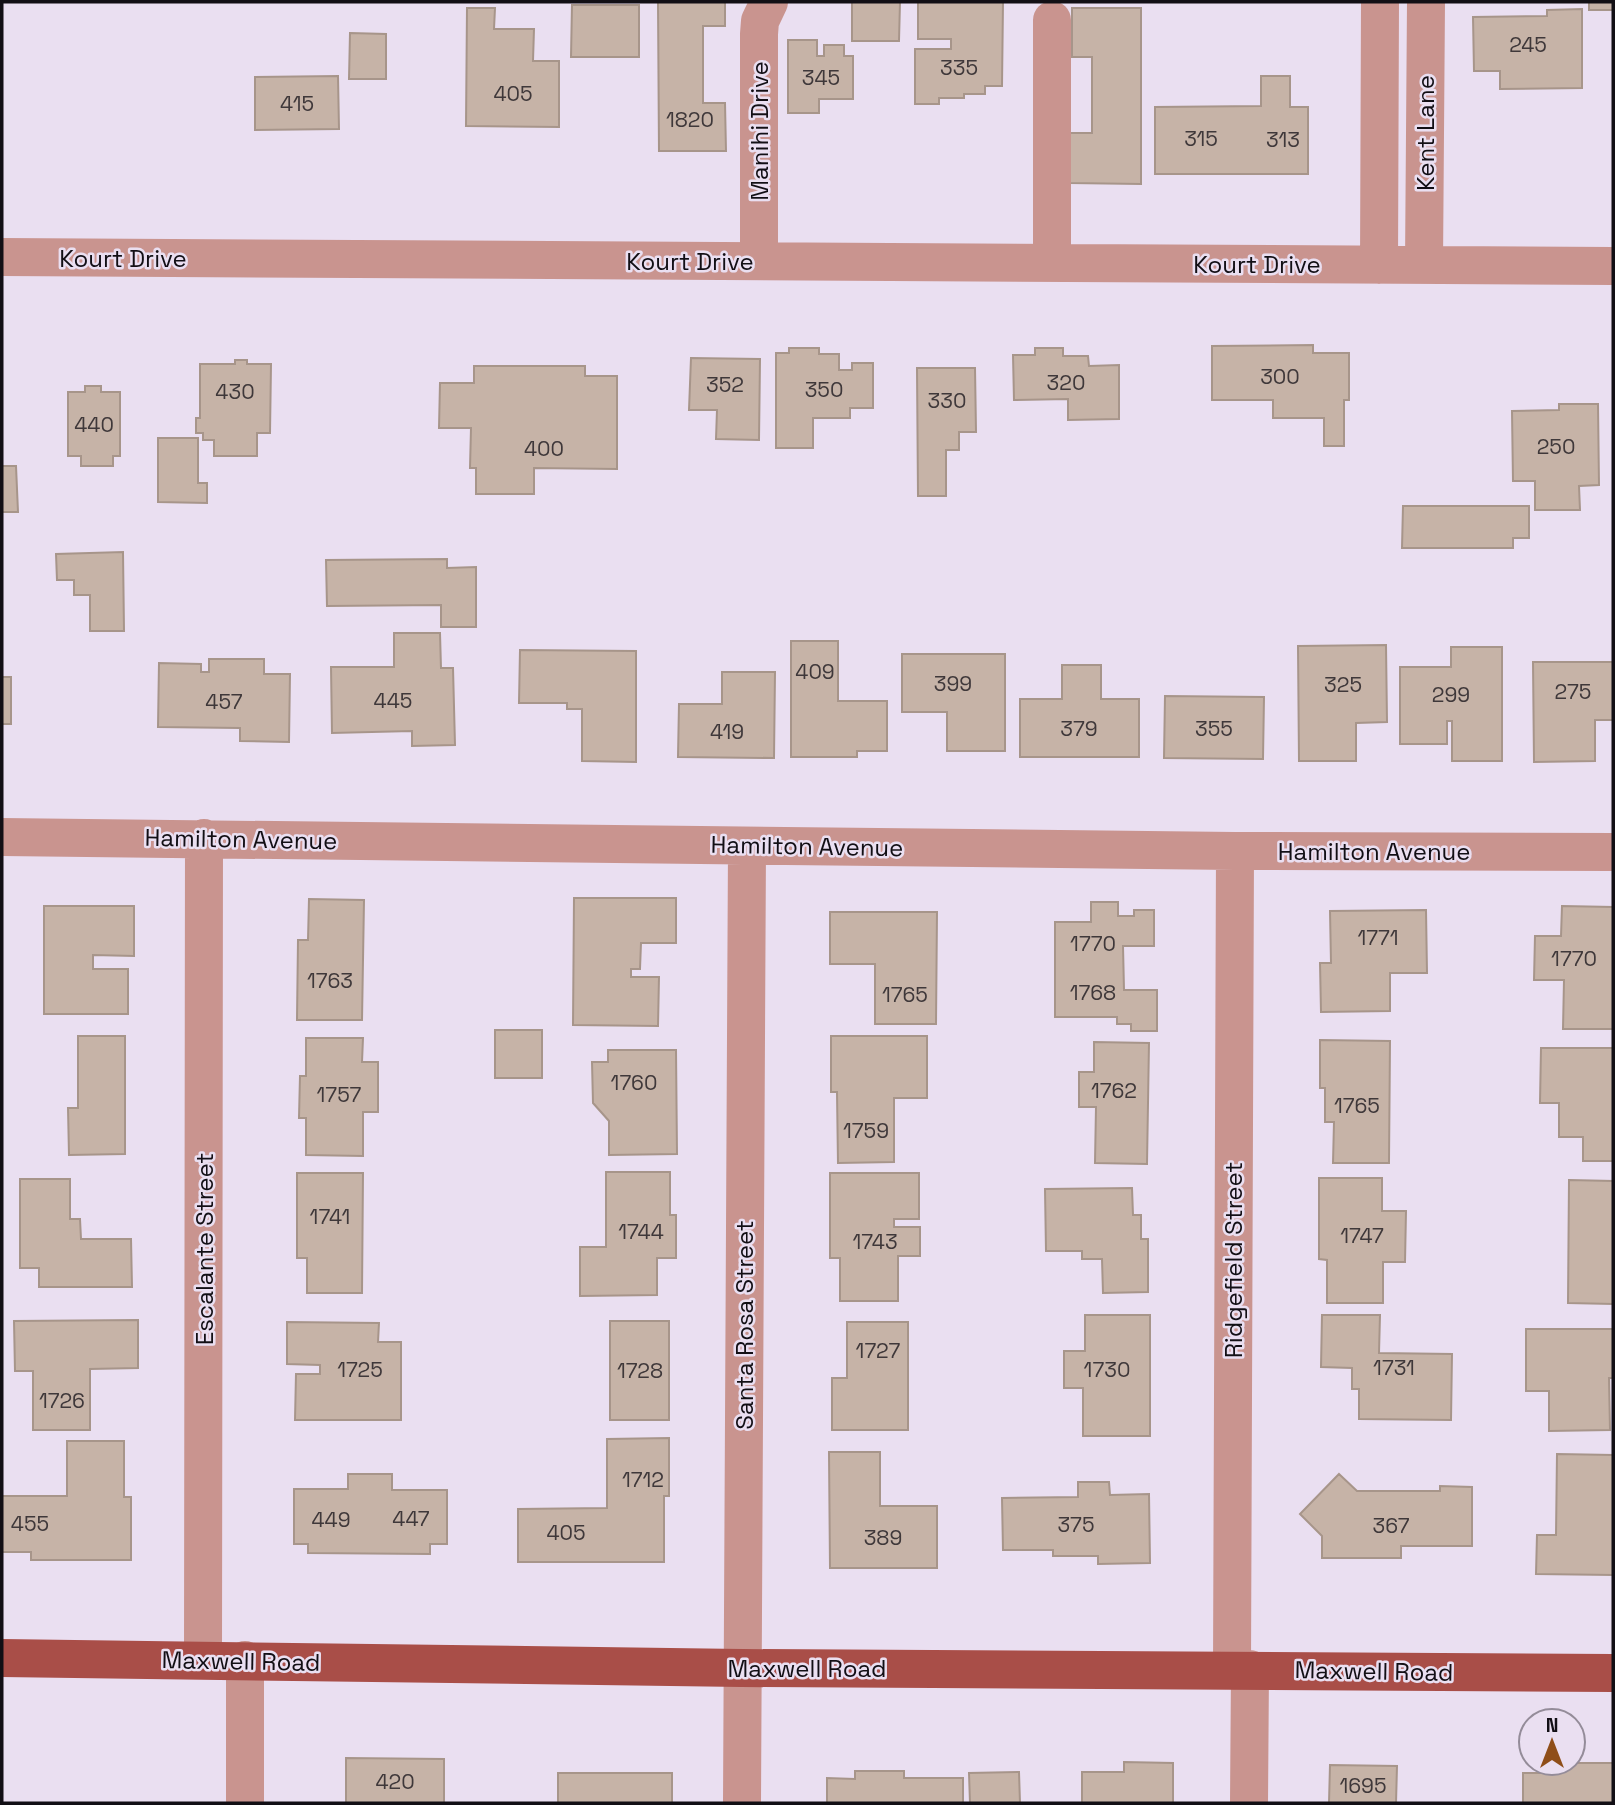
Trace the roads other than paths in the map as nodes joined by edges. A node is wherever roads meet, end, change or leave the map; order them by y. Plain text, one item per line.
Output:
1 (769, 2) edge
2 (1380, 2) edge
3 (1426, 2) edge
4 (1052, 20) dead end
5 (2, 257) edge
6 (759, 261) junction
7 (1052, 263) junction
8 (1378, 265) junction
9 (1424, 265) junction
10 (1613, 267) edge
11 (2, 837) edge
12 (204, 838) junction
13 (747, 846) junction
14 (1235, 851) junction
15 (1613, 852) edge
16 (2, 1658) edge
17 (203, 1660) junction
18 (245, 1660) junction
19 (742, 1668) junction
20 (1241, 1670) junction
21 (1613, 1673) edge
22 (245, 1803) edge
23 (742, 1803) edge
24 (1249, 1803) edge

1 - 6 street, Manihi Drive
2 - 8 street
3 - 9 street, Kent Lane
4 - 7 street
5 - 6 street, Kourt Drive
6 - 7 street, Kourt Drive
7 - 8 street, Kourt Drive
8 - 9 street, Kourt Drive
9 - 10 street, Kourt Drive
11 - 12 street, Hamilton Avenue
12 - 13 street, Hamilton Avenue
12 - 17 street, Escalante Street
13 - 14 street, Hamilton Avenue
13 - 19 street, Santa Rosa Street
14 - 15 street, Hamilton Avenue
14 - 20 street, Ridgefield Street
16 - 17 main road, Maxwell Road
17 - 18 main road, Maxwell Road
18 - 19 main road, Maxwell Road
18 - 22 street
19 - 20 main road, Maxwell Road
19 - 23 street, Santa Rosa Street
20 - 21 main road, Maxwell Road
20 - 24 street, Ridgefield Street

